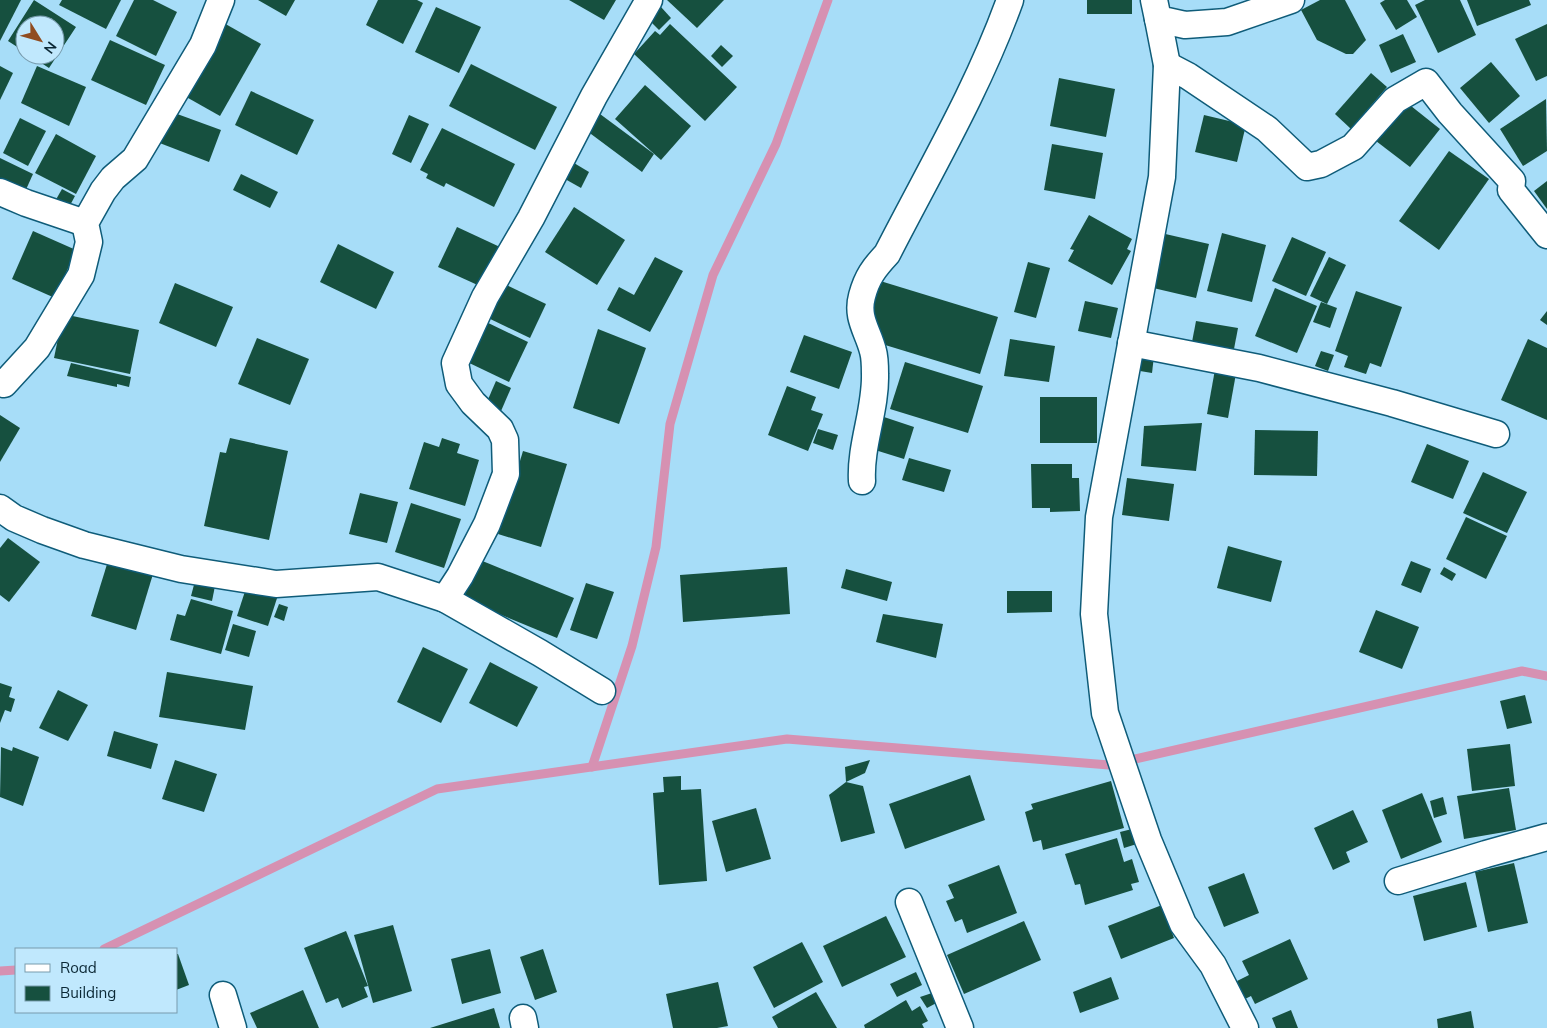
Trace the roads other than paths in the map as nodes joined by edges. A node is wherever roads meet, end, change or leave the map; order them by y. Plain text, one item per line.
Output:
1 (220, 0) edge
2 (649, 0) edge
3 (1010, 0) edge
4 (1291, 0) edge
5 (1156, 10) edge
6 (1167, 65) junction
7 (0, 192) edge
8 (85, 223) junction
9 (1547, 235) edge
10 (1131, 343) junction
11 (4, 384) dead end
12 (1496, 434) dead end
13 (862, 481) dead end
14 (0, 508) edge
15 (445, 599) junction
16 (602, 690) dead end
17 (1547, 838) edge
18 (1398, 881) dead end
19 (909, 902) dead end
20 (223, 994) dead end
21 (233, 1028) edge
22 (960, 1028) edge
23 (1245, 1028) edge

1 - 8 street
2 - 15 street
3 - 13 street
4 - 5 street
5 - 6 street
6 - 9 street
6 - 10 street
7 - 8 street
8 - 11 street
10 - 12 street
10 - 23 street
14 - 15 street
15 - 16 street
17 - 18 street
19 - 22 street
20 - 21 street

